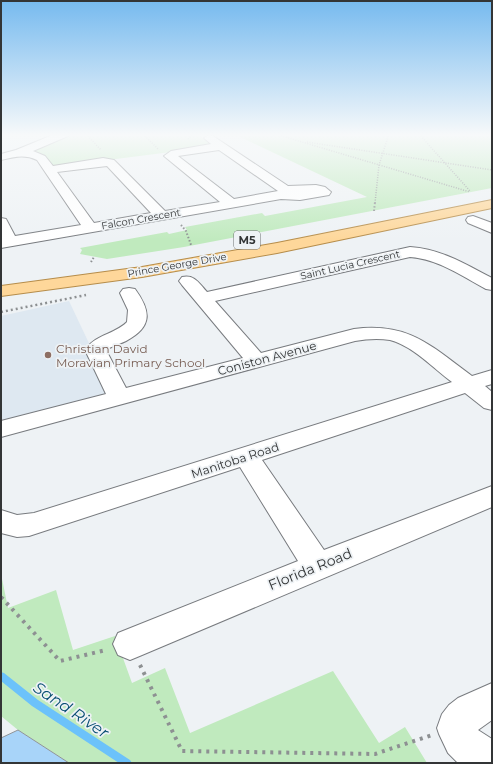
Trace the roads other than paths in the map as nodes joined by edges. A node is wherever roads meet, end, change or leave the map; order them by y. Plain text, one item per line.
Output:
1 (49, 170) edge
2 (119, 170) edge
3 (187, 170) edge
4 (252, 170) edge
5 (492, 192) edge
6 (231, 204) junction
7 (492, 204) edge
8 (166, 215) junction
9 (473, 220) dead end
10 (1, 222) edge
11 (90, 228) junction
12 (492, 229) edge
13 (6, 242) edge
14 (1, 278) edge
15 (188, 281) dead end
16 (492, 285) edge
17 (1, 291) edge
18 (129, 293) dead end
19 (202, 298) junction
20 (257, 361) junction
21 (480, 381) edge
22 (120, 398) junction
23 (492, 403) edge
24 (1, 429) edge
25 (246, 456) junction
26 (492, 496) edge
27 (1, 521) edge
28 (318, 566) junction
29 (130, 644) road end
30 (492, 701) edge
31 (492, 760) edge

1 - 11 street
2 - 8 street
3 - 6 street
4 - 6 street, Falcon Crescent
5 - 14 main road, Prince George Drive / M5
6 - 8 street, Falcon Crescent
7 - 17 main road, Prince George Drive / M5
8 - 11 street, Falcon Crescent
9 - 12 street
10 - 13 street
11 - 13 street, Falcon Crescent
15 - 19 street
16 - 19 street, Saint Lucia Crescent
18 - 22 street
19 - 20 street
20 - 21 street, Coniston Avenue
20 - 22 street, Coniston Avenue
21 - 23 street, Coniston Avenue
21 - 25 street, Manitoba Road
22 - 24 street, Coniston Avenue
25 - 27 street, Manitoba Road
25 - 28 street
26 - 28 street, Florida Road
28 - 29 street, Florida Road
30 - 31 street

